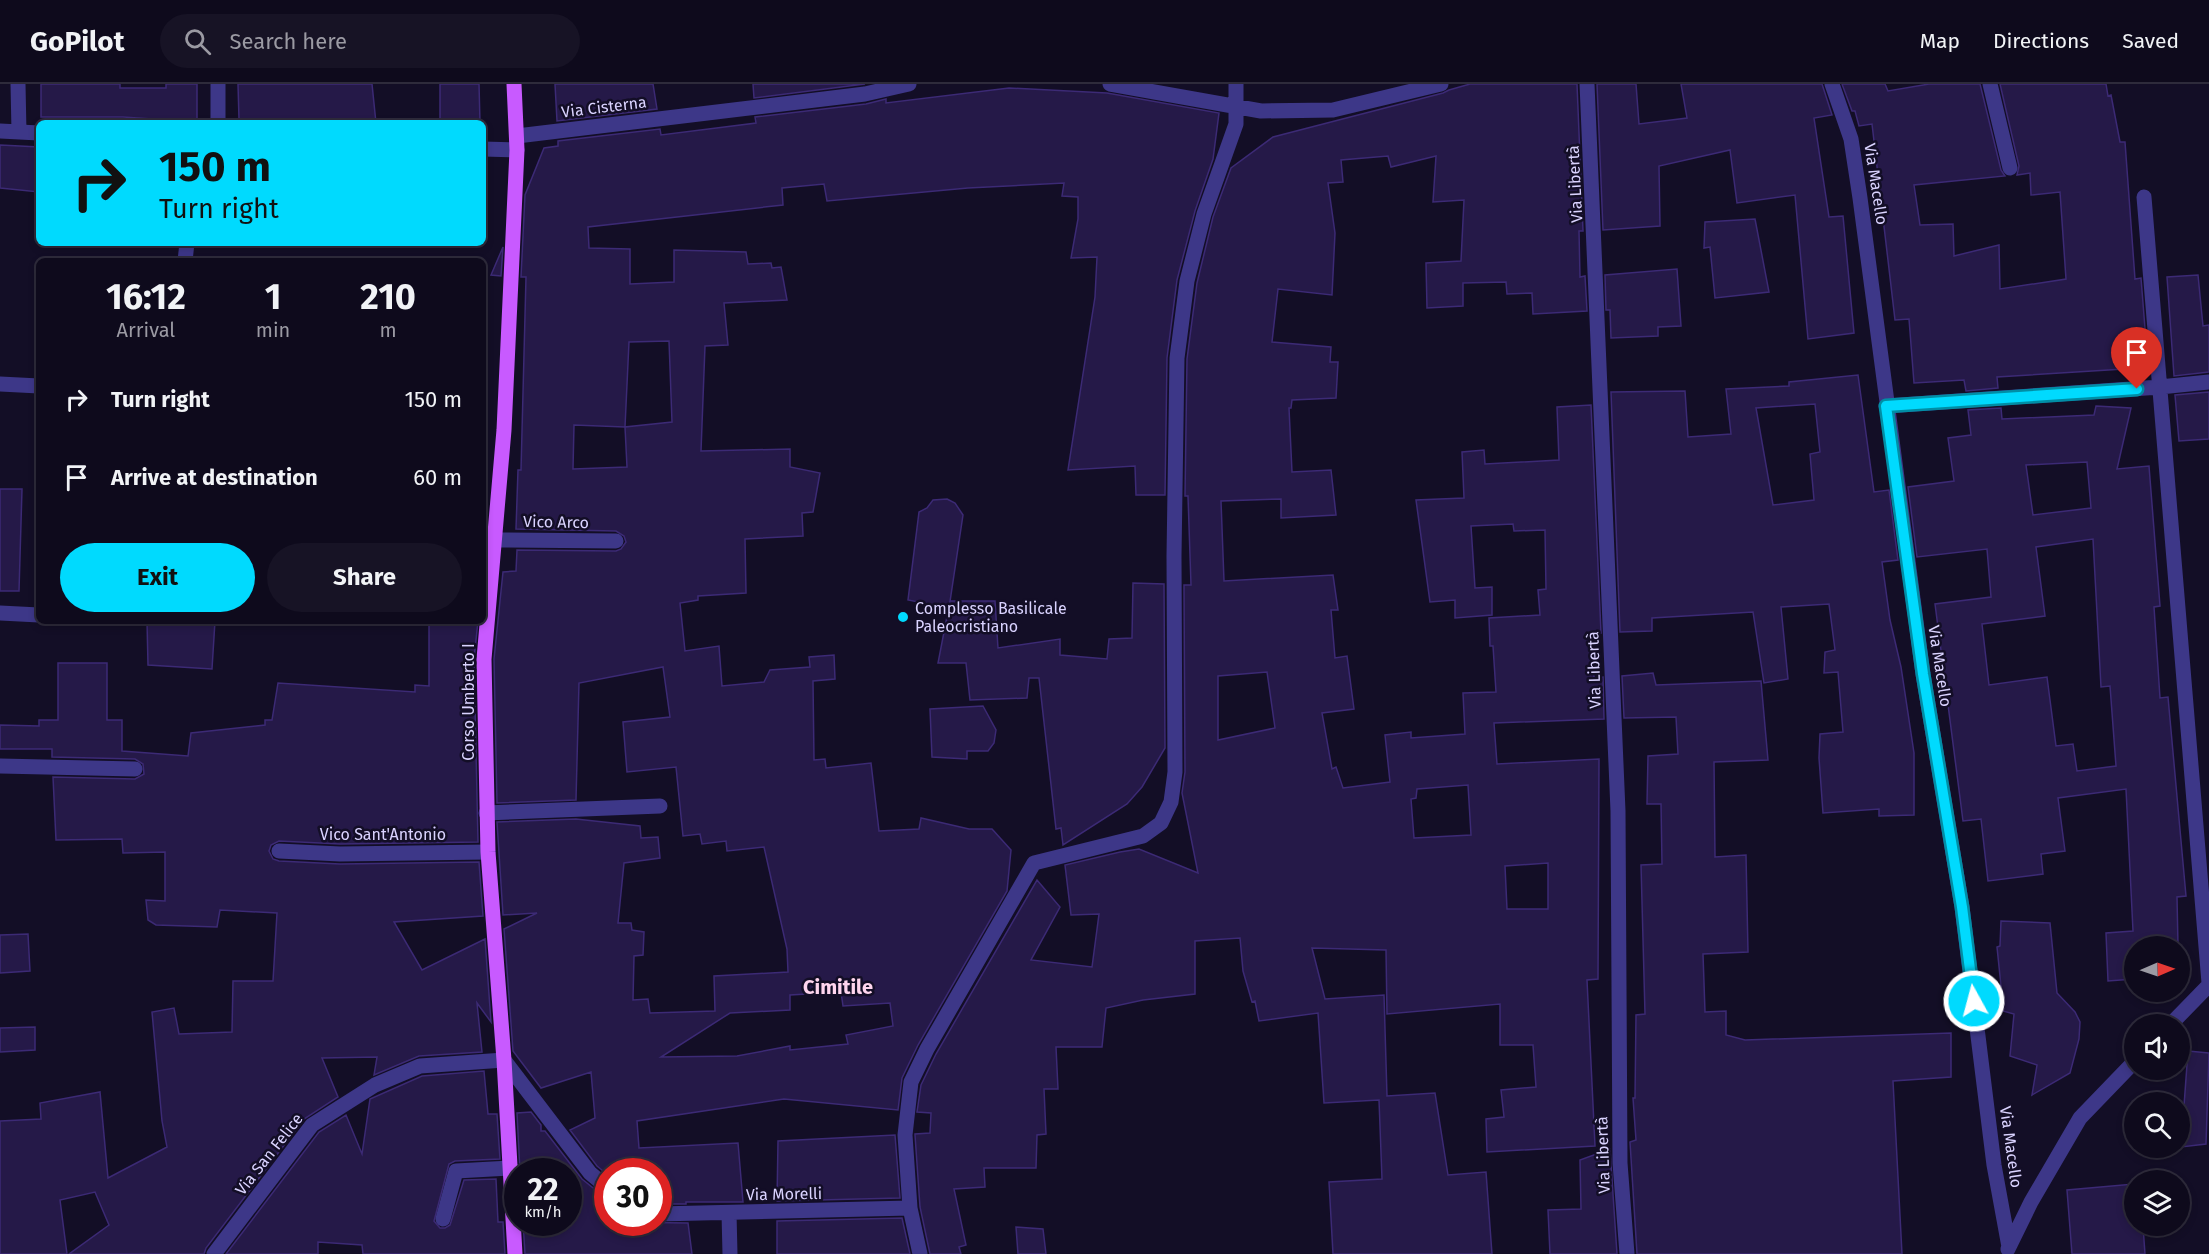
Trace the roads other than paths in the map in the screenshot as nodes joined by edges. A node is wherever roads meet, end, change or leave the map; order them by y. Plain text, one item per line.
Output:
1 (18, 84) edge
2 (218, 84) edge
3 (514, 84) edge
4 (909, 84) edge
5 (1110, 84) edge
6 (1236, 84) edge
7 (1441, 84) edge
8 (1587, 84) edge
9 (1832, 84) edge
10 (1990, 84) edge
11 (1236, 108) junction
12 (218, 120) edge
13 (0, 131) edge
14 (19, 132) junction
15 (36, 133) edge
16 (517, 143) junction
17 (486, 148) edge
18 (2010, 168) dead end
19 (2144, 197) dead end
20 (2209, 382) edge
21 (0, 384) edge
22 (36, 386) edge
23 (2160, 387) junction
24 (1886, 406) junction
25 (495, 540) junction
26 (616, 541) dead end
27 (0, 613) edge
28 (36, 615) edge
29 (0, 766) edge
30 (135, 770) dead end
31 (660, 806) dead end
32 (486, 813) junction
33 (279, 851) dead end
34 (488, 852) junction
35 (2209, 984) edge
36 (2180, 1014) edge
37 (504, 1060) junction
38 (2124, 1072) edge
39 (510, 1158) edge
40 (504, 1168) edge
41 (594, 1176) edge
42 (910, 1209) junction
43 (729, 1213) junction
44 (672, 1214) edge
45 (443, 1219) dead end
46 (514, 1236) edge
47 (2007, 1250) edge
48 (214, 1254) edge
49 (515, 1254) edge
50 (730, 1254) edge
51 (920, 1254) edge
52 (1627, 1254) edge

1 - 14 street
2 - 12 street
3 - 16 main road, Corso Umberto I
4 - 16 street, Via Cisterna
5 - 11 street
6 - 11 street
7 - 11 street
8 - 52 street, Via Libertà
9 - 24 street, Via Macello
10 - 18 street
11 - 42 street
13 - 14 street
14 - 15 street
16 - 17 street, Via Cisterna
16 - 25 main road, Corso Umberto I
19 - 23 street
20 - 23 street
21 - 22 street
23 - 24 street
23 - 35 street
24 - 47 street, Via Macello
25 - 26 street, Vico Arco
25 - 32 main road, Corso Umberto I
27 - 28 street
29 - 30 street
31 - 32 street
32 - 34 main road, Corso Umberto I
33 - 34 street, Vico Sant'Antonio
34 - 37 main road, Corso Umberto I
35 - 36 street
37 - 39 main road, Corso Umberto I
37 - 41 street
37 - 48 street, Via San Felice
38 - 47 street
40 - 45 street
42 - 43 street, Via Morelli
42 - 51 street
43 - 44 street, Via Morelli
43 - 50 street
46 - 49 main road, Corso Umberto I

